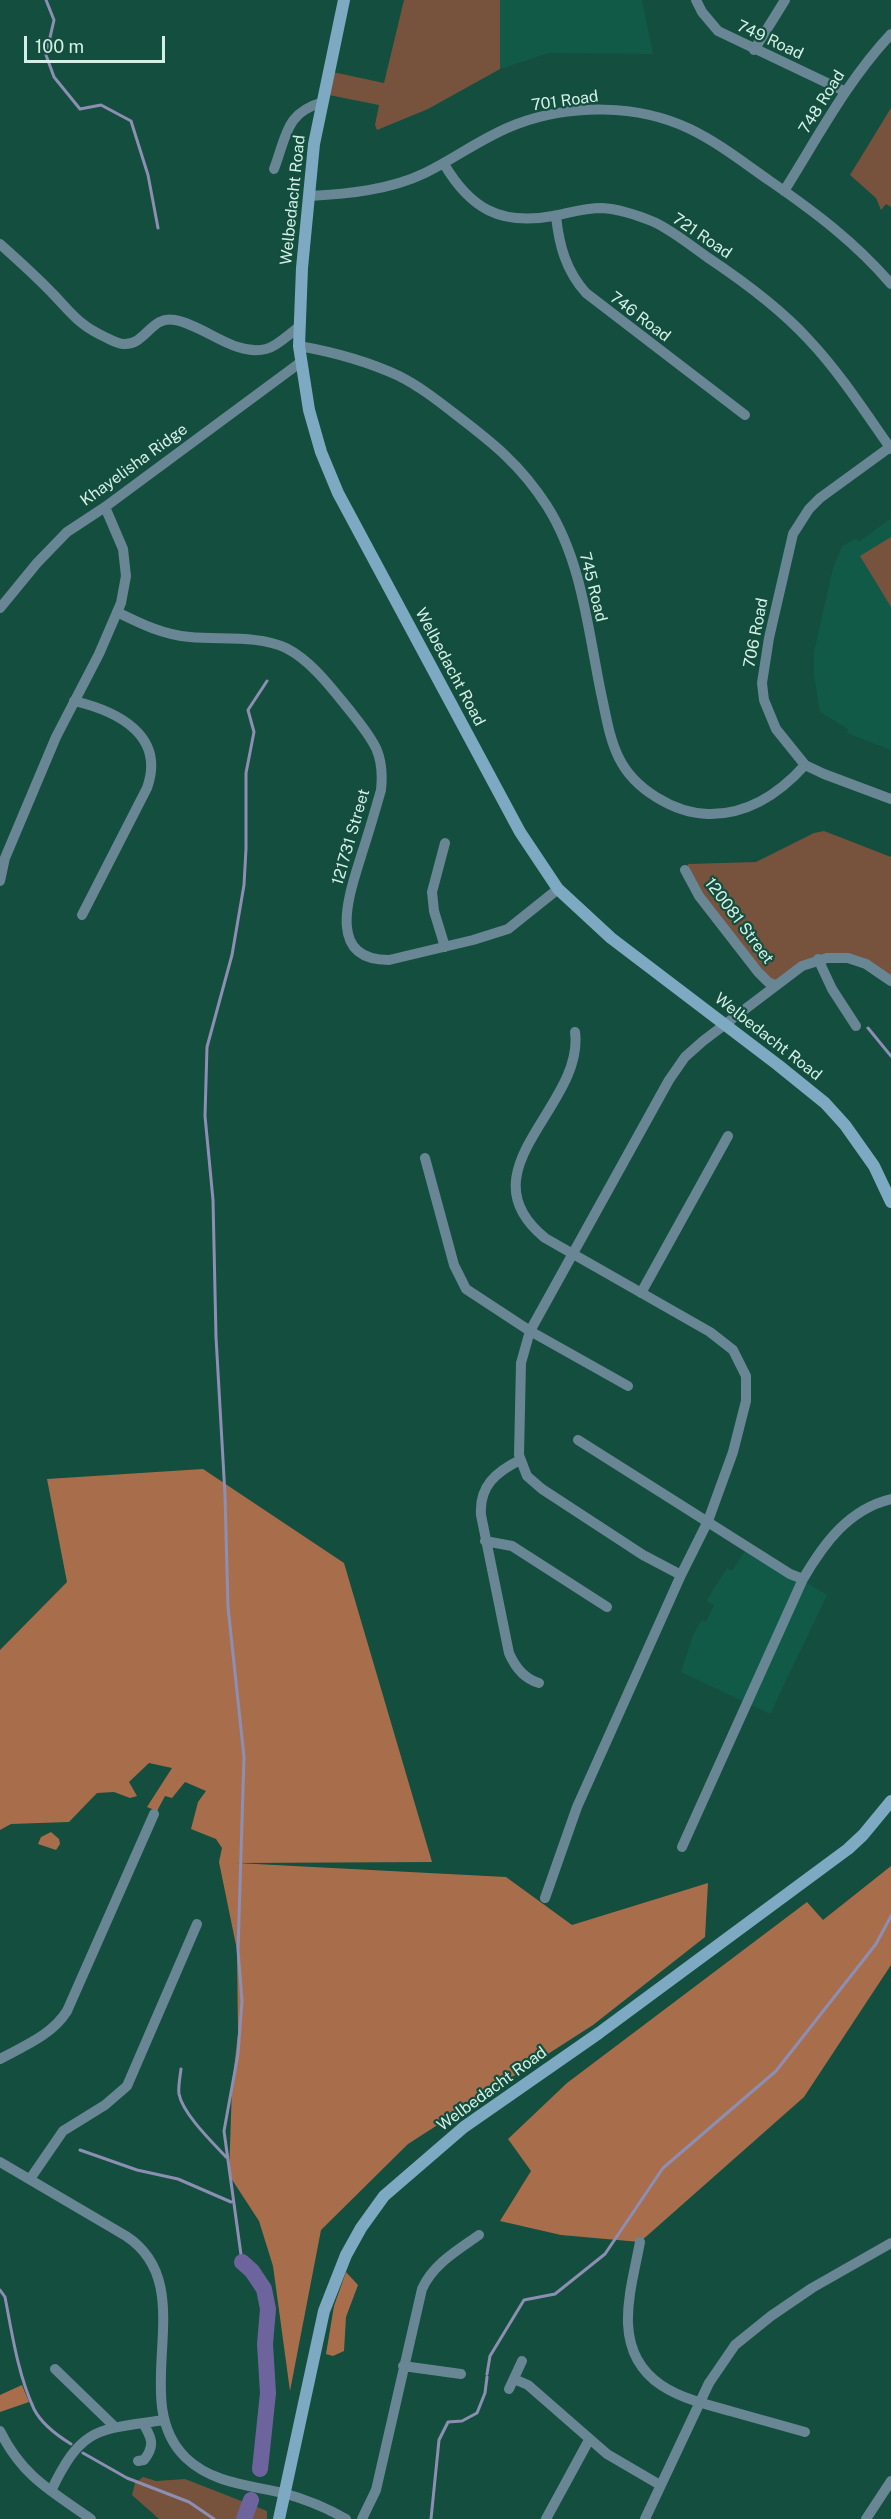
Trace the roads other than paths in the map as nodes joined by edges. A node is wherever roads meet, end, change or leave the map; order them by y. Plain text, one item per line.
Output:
1 (344, 0) edge
2 (696, 0) edge
3 (785, 0) edge
4 (891, 34) edge
5 (754, 50) junction
6 (844, 91) junction
7 (323, 102) junction
8 (444, 164) junction
9 (274, 169) dead end
10 (784, 191) junction
11 (309, 196) junction
12 (556, 216) junction
13 (0, 244) edge
14 (891, 284) edge
15 (300, 326) junction
16 (299, 346) junction
17 (301, 362) junction
18 (745, 414) dead end
19 (890, 448) edge
20 (105, 507) junction
21 (0, 608) edge
22 (117, 612) junction
23 (74, 701) junction
24 (805, 765) junction
25 (891, 799) edge
26 (445, 843) dead end
27 (685, 870) dead end
28 (0, 881) edge
29 (558, 889) junction
30 (82, 915) dead end
31 (445, 947) junction
32 (818, 959) junction
33 (891, 981) edge
34 (775, 985) junction
35 (724, 1023) junction
36 (856, 1026) dead end
37 (575, 1032) dead end
38 (728, 1136) dead end
39 (425, 1158) dead end
40 (891, 1202) edge
41 (572, 1255) junction
42 (641, 1293) junction
43 (530, 1331) junction
44 (628, 1386) dead end
45 (578, 1440) dead end
46 (520, 1460) junction
47 (891, 1499) edge
48 (708, 1521) junction
49 (485, 1541) junction
50 (681, 1575) junction
51 (803, 1579) junction
52 (607, 1607) dead end
53 (539, 1683) dead end
54 (891, 1801) edge
55 (154, 1815) dead end
56 (682, 1847) dead end
57 (545, 1898) dead end
58 (197, 1924) dead end
59 (0, 2059) edge
60 (0, 2162) edge
61 (30, 2179) junction
62 (479, 2235) dead end
63 (640, 2242) dead end
64 (891, 2243) edge
65 (522, 2361) dead end
66 (403, 2366) junction
67 (55, 2368) dead end
68 (461, 2374) dead end
69 (699, 2403) junction
70 (164, 2420) junction
71 (143, 2423) junction
72 (115, 2427) junction
73 (0, 2431) edge
74 (805, 2432) dead end
75 (589, 2440) junction
76 (138, 2461) dead end
77 (891, 2481) edge
78 (660, 2485) junction
79 (51, 2491) junction
80 (284, 2493) junction
81 (91, 2519) edge
82 (279, 2519) edge
83 (346, 2519) edge
84 (362, 2519) edge
85 (546, 2519) edge
86 (645, 2519) edge
87 (866, 2519) edge

1 - 7 street, Welbedacht Road
2 - 5 street, 749 Road
3 - 5 street
4 - 6 street, 748 Road
5 - 6 street, 749 Road
6 - 10 street, 748 Road
7 - 9 street
7 - 11 street, Welbedacht Road
8 - 10 street, 701 Road
8 - 11 street, 701 Road
8 - 12 street, 721 Road
10 - 14 street, 701 Road
11 - 15 street, Welbedacht Road
12 - 18 street, 746 Road
12 - 19 street, 721 Road
13 - 15 street
15 - 16 street, Welbedacht Road
16 - 17 street, Welbedacht Road
16 - 24 street, 745 Road
17 - 20 street, Khayelisha Ridge
17 - 29 street, Welbedacht Road
19 - 24 street, 706 Road
20 - 21 street, Khayelisha Ridge
20 - 22 street
22 - 23 street
22 - 31 street, 121731 Street
23 - 28 street
23 - 30 street
24 - 25 street, 706 Road
26 - 31 street
27 - 34 street, 120081 Street
29 - 31 street, 121731 Street
29 - 35 street, Welbedacht Road
32 - 33 street
32 - 34 street
32 - 36 street
34 - 35 street
35 - 40 street, Welbedacht Road
35 - 41 street
37 - 41 street
38 - 42 street
39 - 43 street
41 - 42 street
41 - 43 street
42 - 48 street
43 - 44 street
43 - 46 street
45 - 48 street
46 - 49 street
46 - 50 street
47 - 51 street
48 - 50 street
48 - 51 street
49 - 52 street
49 - 53 street
50 - 57 street
51 - 56 street
54 - 80 street, Welbedacht Road
55 - 59 street
58 - 61 street
60 - 61 street
61 - 70 street
62 - 66 street
63 - 69 street
64 - 69 street
65 - 75 street
66 - 68 street
66 - 84 street
67 - 72 street
69 - 74 street
69 - 78 street
70 - 71 street
70 - 80 street
71 - 72 street
71 - 76 street
72 - 79 street
73 - 79 street
75 - 78 street
75 - 85 street
77 - 87 street
78 - 86 street
79 - 81 street
80 - 82 street, Welbedacht Road
80 - 83 street

